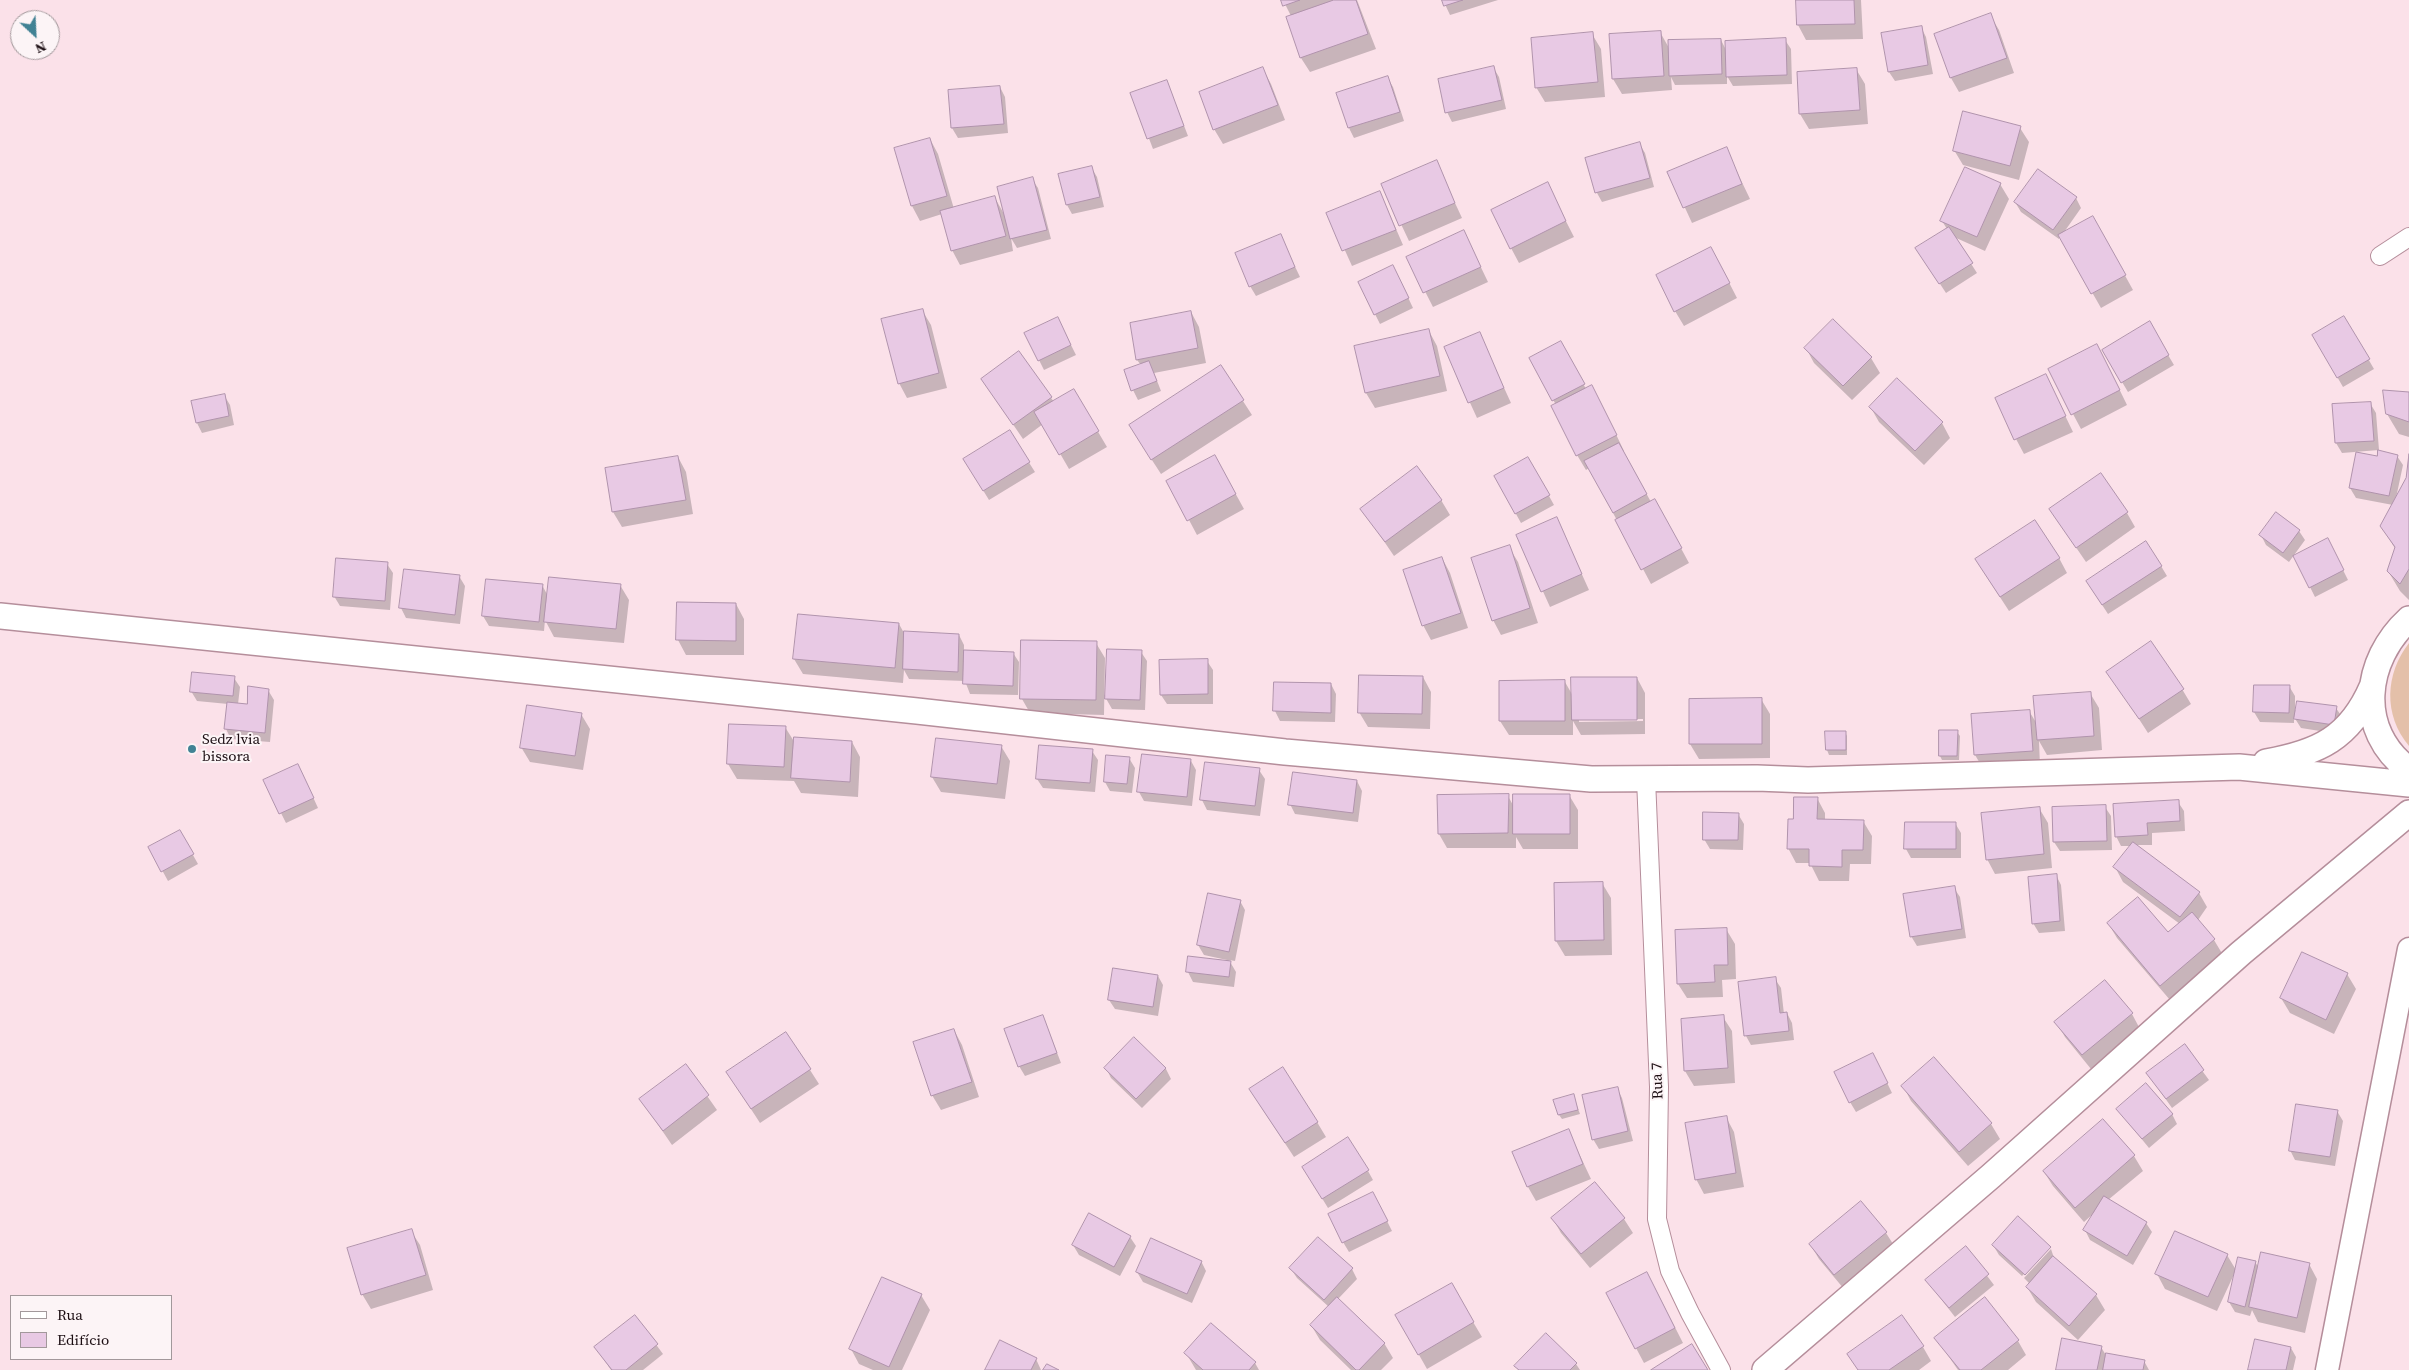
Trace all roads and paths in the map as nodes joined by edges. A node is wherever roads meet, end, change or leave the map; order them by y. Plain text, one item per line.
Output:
1 (2409, 237) edge
2 (2380, 256) dead end
3 (0, 616) edge
4 (2409, 619) edge
5 (2373, 685) junction
6 (2239, 767) junction
7 (2409, 770) edge
8 (1646, 778) junction
9 (2409, 784) edge
10 (2409, 813) edge
11 (2409, 950) edge
12 (1721, 1370) edge
13 (1765, 1370) edge
14 (2326, 1370) edge

1 - 2 street
3 - 8 main road
4 - 5 main road
5 - 6 main road
5 - 7 main road
6 - 8 main road
6 - 9 main road
8 - 12 street, Rua 7
10 - 13 main road
11 - 14 street

